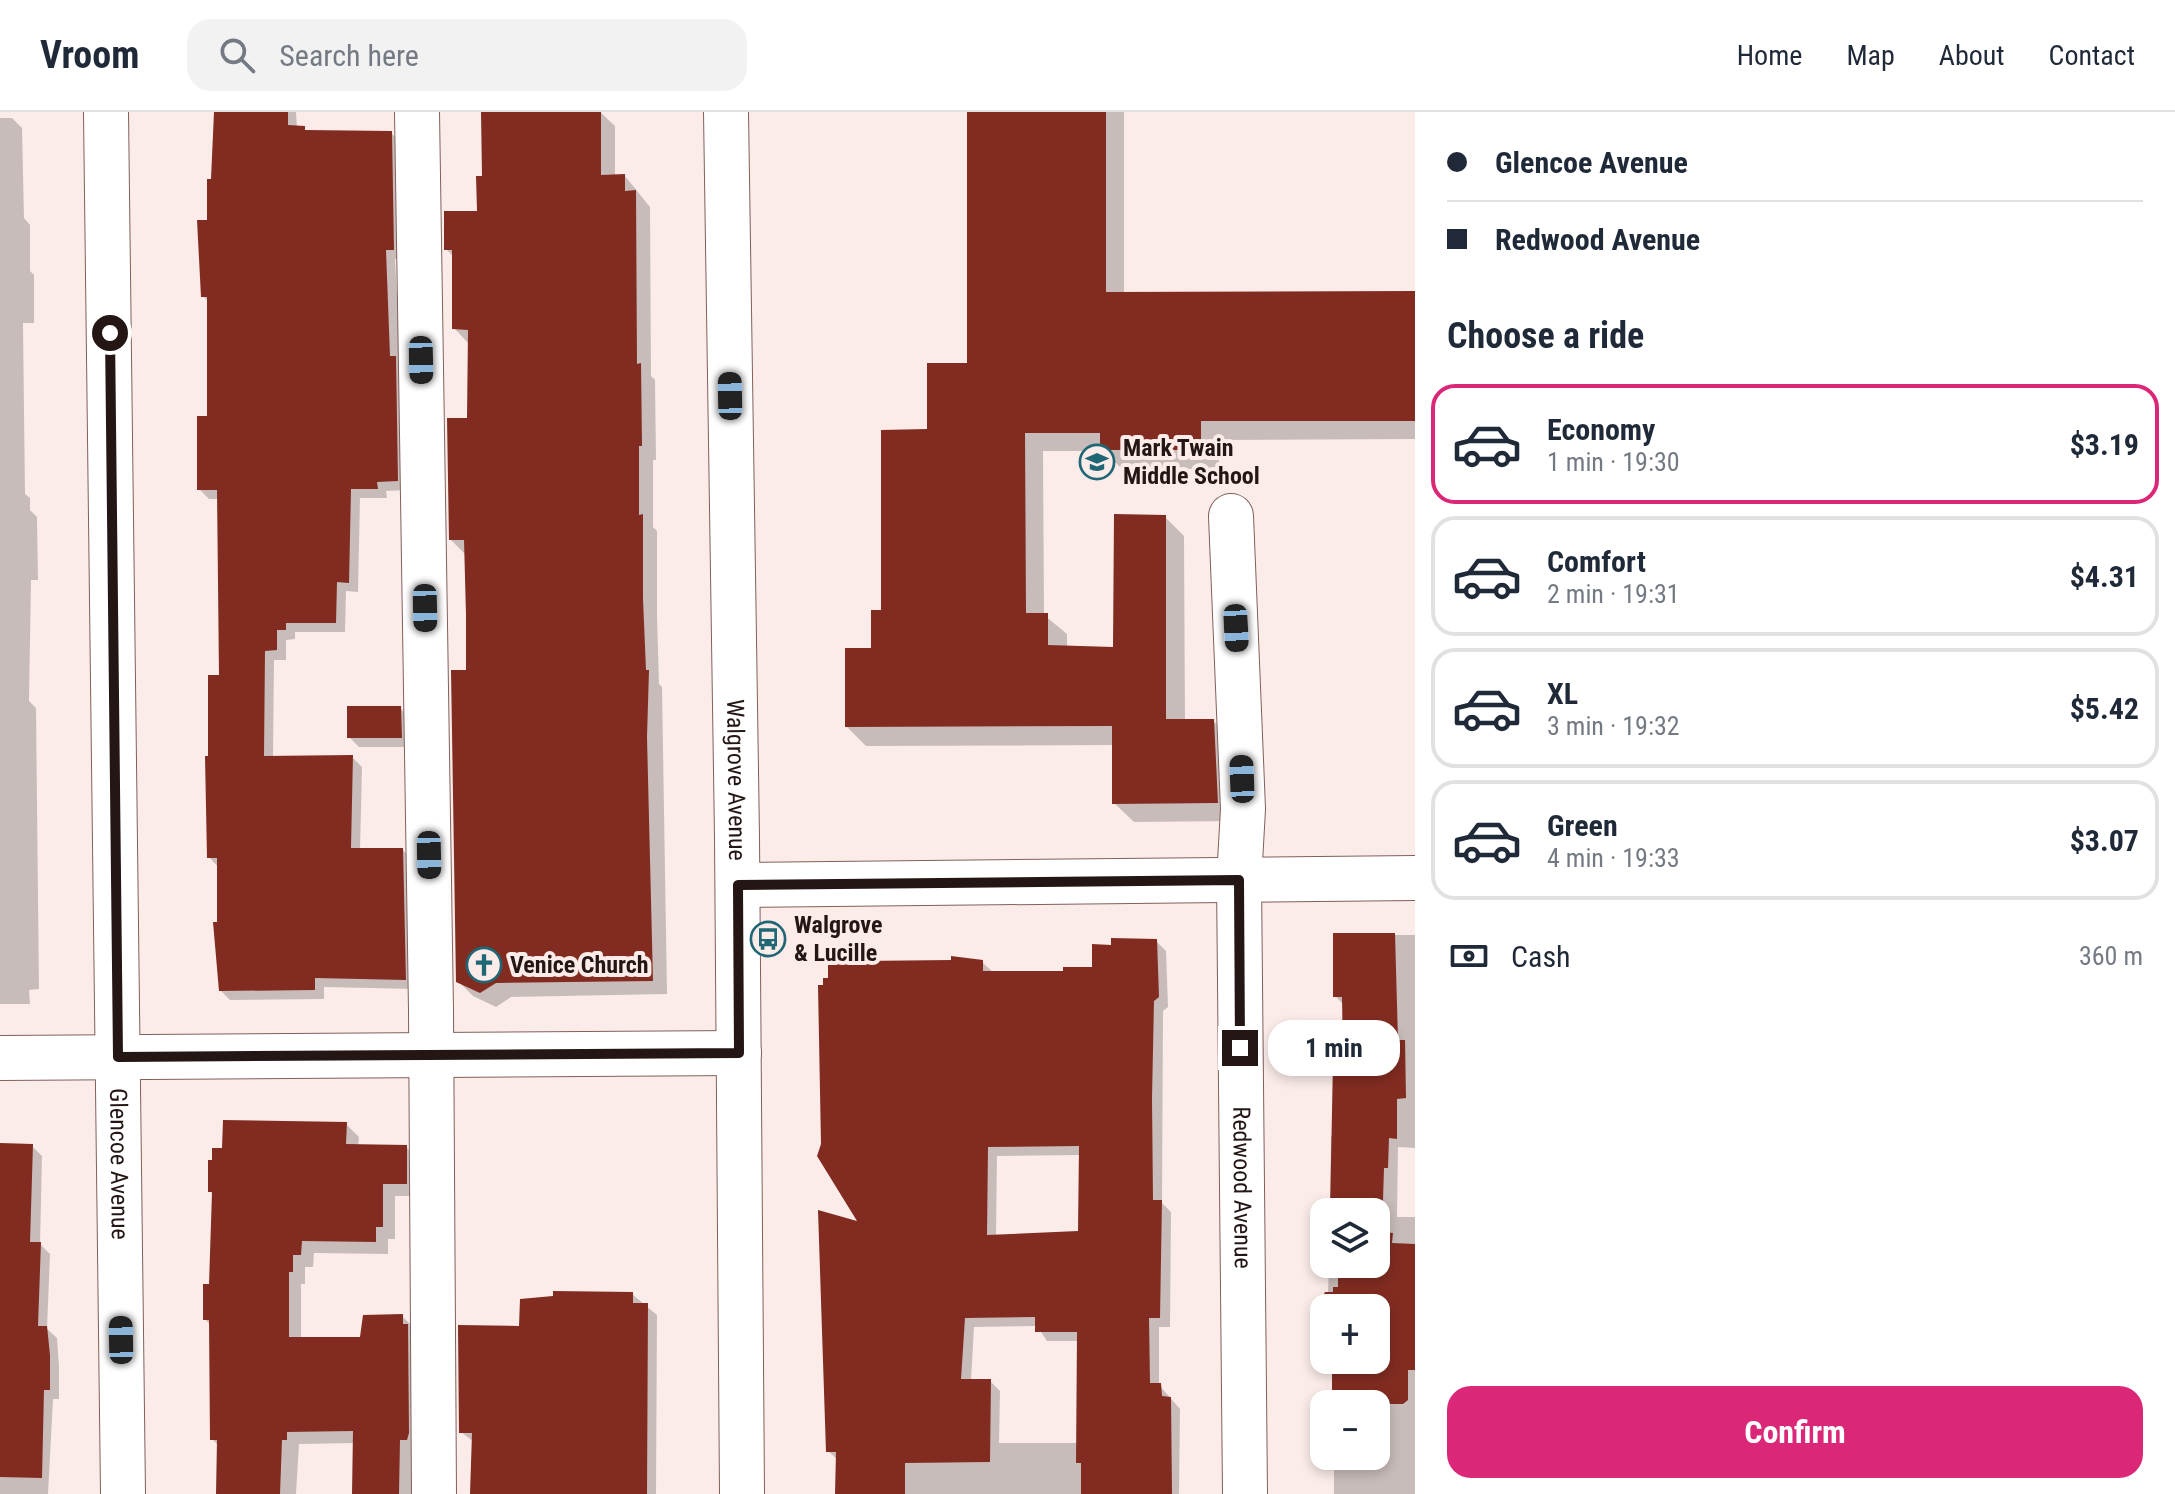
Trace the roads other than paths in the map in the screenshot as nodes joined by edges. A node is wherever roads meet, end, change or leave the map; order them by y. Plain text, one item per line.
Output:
1 (106, 112) edge
2 (417, 112) edge
3 (726, 112) edge
4 (1231, 516) dead end
5 (1415, 878) edge
6 (1239, 880) junction
7 (738, 885) junction
8 (739, 1053) junction
9 (432, 1055) junction
10 (118, 1057) junction
11 (0, 1058) edge
12 (123, 1494) edge
13 (434, 1494) edge
14 (742, 1494) edge
15 (1245, 1494) edge

1 - 10 street, Glencoe Avenue
2 - 9 street
3 - 7 street, Walgrove Avenue
4 - 6 street, Redwood Avenue
5 - 6 street
6 - 7 street
6 - 15 street, Redwood Avenue
7 - 8 street, Walgrove Avenue
8 - 9 street
8 - 14 street, Walgrove Avenue
9 - 10 street
9 - 13 street
10 - 11 street
10 - 12 street, Glencoe Avenue

